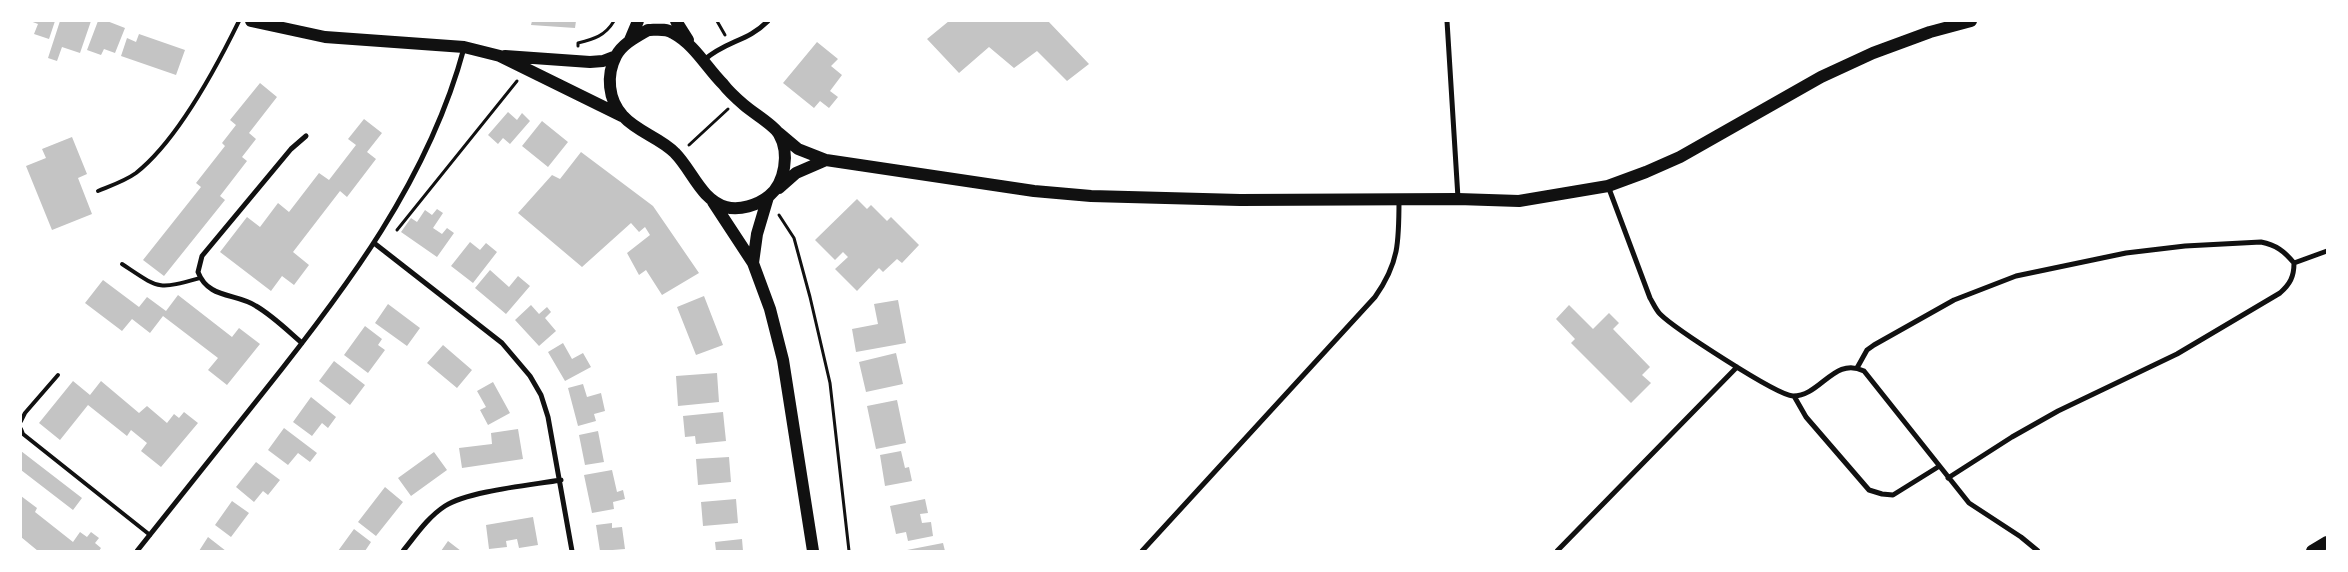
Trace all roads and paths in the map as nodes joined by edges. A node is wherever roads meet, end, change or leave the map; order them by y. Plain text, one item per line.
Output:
1 (239, 21) edge
2 (251, 21) edge
3 (638, 21) edge
4 (676, 21) edge
5 (717, 21) edge
6 (768, 21) edge
7 (1447, 21) edge
8 (1971, 21) edge
9 (630, 40) junction
10 (729, 42) junction
11 (464, 47) junction
12 (694, 49) junction
13 (500, 56) junction
14 (616, 56) junction
15 (704, 60) junction
16 (526, 68) junction
17 (738, 99) junction
18 (623, 116) junction
19 (779, 133) junction
20 (306, 136) dead end
21 (675, 152) junction
22 (826, 160) junction
23 (1608, 186) junction
24 (98, 192) dead end
25 (772, 194) junction
26 (1458, 199) junction
27 (1399, 200) junction
28 (713, 202) junction
29 (374, 243) junction
30 (381, 250) junction
31 (2327, 251) edge
32 (753, 263) junction
33 (2294, 263) junction
34 (122, 264) dead end
35 (200, 278) junction
36 (302, 343) junction
37 (1737, 367) junction
38 (1857, 368) junction
39 (58, 375) dead end
40 (1794, 396) junction
41 (21, 420) edge
42 (21, 429) edge
43 (1938, 467) junction
44 (1948, 478) junction
45 (561, 480) junction
46 (150, 535) junction
47 (2327, 542) edge
48 (137, 551) edge
49 (403, 551) edge
50 (572, 551) edge
51 (813, 551) edge
52 (849, 551) edge
53 (1142, 551) edge
54 (1557, 551) edge
55 (2038, 551) edge
56 (2312, 551) edge

1 - 24 lane
2 - 11 main road
3 - 9 main road
4 - 12 main road
5 - 10 path
6 - 10 street
7 - 26 street
8 - 23 main road
9 - 12 main road
9 - 14 main road
10 - 15 street
11 - 13 main road
11 - 29 street
12 - 15 main road
13 - 14 main road
13 - 16 main road
14 - 18 main road
15 - 17 main road
16 - 18 main road
16 - 30 path
17 - 19 main road
17 - 21 path
18 - 21 main road
19 - 22 main road
19 - 25 main road
20 - 35 street
21 - 28 main road
22 - 25 main road
22 - 27 main road
23 - 26 main road
23 - 37 street
25 - 28 main road
25 - 32 main road
25 - 52 path
26 - 27 main road
27 - 53 street
28 - 32 main road
29 - 30 street
29 - 36 street
30 - 45 street
31 - 33 street
32 - 51 main road
33 - 38 street
33 - 44 street
34 - 35 lane
35 - 36 street
36 - 46 street
37 - 40 street
37 - 54 street
38 - 40 street
38 - 43 street
39 - 41 lane
40 - 43 street
42 - 46 lane
43 - 44 street
44 - 55 street
45 - 49 street
45 - 50 street
46 - 48 street
47 - 56 main road

